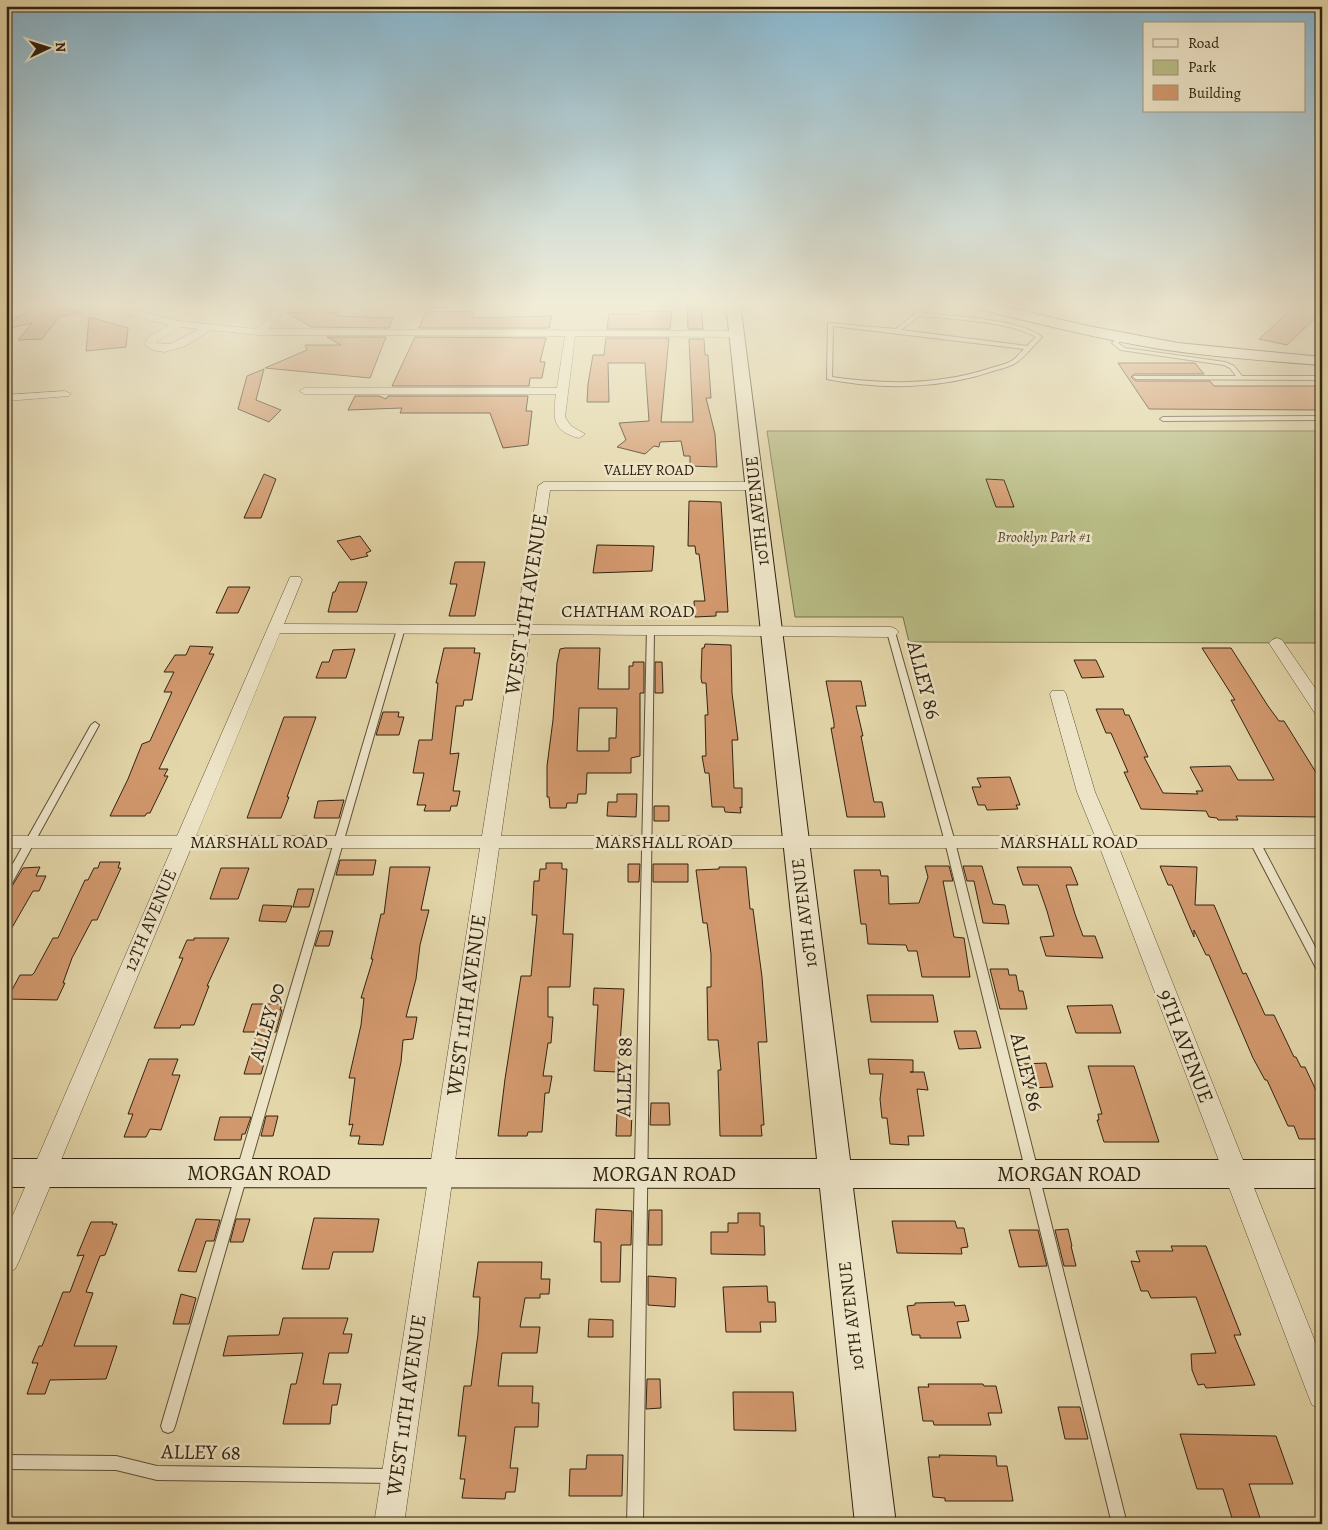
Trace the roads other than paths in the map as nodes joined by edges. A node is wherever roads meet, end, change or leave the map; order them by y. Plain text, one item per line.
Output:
1 (564, 374) edge
2 (741, 374) edge
3 (829, 374) edge
4 (978, 374) edge
5 (1238, 374) edge
6 (1136, 376) dead end
7 (1240, 377) junction
8 (1322, 378) edge
9 (304, 391) dead end
10 (562, 391) junction
11 (65, 394) dead end
12 (6, 398) edge
13 (1322, 418) edge
14 (1163, 419) dead end
15 (579, 434) dead end
16 (544, 486) joint
17 (755, 486) junction
18 (295, 580) dead end
19 (274, 628) junction
20 (401, 628) junction
21 (522, 629) junction
22 (650, 630) junction
23 (771, 631) junction
24 (892, 632) joint
25 (1277, 643) dead end
26 (1058, 694) dead end
27 (1322, 711) edge
28 (95, 725) dead end
29 (6, 842) edge
30 (30, 842) junction
31 (184, 842) junction
32 (339, 842) junction
33 (491, 842) junction
34 (646, 842) junction
35 (796, 842) junction
36 (950, 842) junction
37 (1107, 842) junction
38 (1255, 842) junction
39 (1322, 842) edge
40 (6, 885) edge
41 (1322, 970) edge
42 (6, 1173) edge
43 (43, 1173) junction
44 (242, 1173) junction
45 (441, 1173) junction
46 (641, 1174) junction
47 (834, 1174) junction
48 (1033, 1174) junction
49 (1236, 1174) junction
50 (1322, 1174) edge
51 (6, 1260) edge
52 (1322, 1395) edge
53 (168, 1426) dead end
54 (6, 1462) edge
55 (396, 1476) junction
56 (389, 1524) edge
57 (635, 1524) edge
58 (876, 1524) edge
59 (1120, 1524) edge

1 - 10 street
2 - 17 street, 10TH AVENUE
3 - 4 lane
5 - 7 lane
6 - 7 lane
7 - 8 lane
9 - 10 street
10 - 15 street
11 - 12 street
13 - 14 lane
16 - 17 street, VALLEY ROAD
16 - 21 street, WEST 11TH AVENUE
17 - 23 street, 10TH AVENUE
18 - 19 street, 12TH AVENUE
19 - 20 street, CHATHAM ROAD
19 - 31 street, 12TH AVENUE
20 - 21 street, CHATHAM ROAD
20 - 32 lane, ALLEY 90
21 - 22 street, CHATHAM ROAD
21 - 33 street, WEST 11TH AVENUE
22 - 23 street, CHATHAM ROAD
22 - 34 lane, ALLEY 88
23 - 24 street, CHATHAM ROAD
23 - 35 street, 10TH AVENUE
24 - 36 lane, ALLEY 86
25 - 27 street
26 - 37 street, 9TH AVENUE
28 - 30 lane
29 - 30 street, MARSHALL ROAD
30 - 31 street, MARSHALL ROAD
30 - 40 lane
31 - 32 street, MARSHALL ROAD
31 - 43 street, 12TH AVENUE
32 - 33 street, MARSHALL ROAD
32 - 44 lane, ALLEY 90
33 - 34 street, MARSHALL ROAD
33 - 45 street, WEST 11TH AVENUE
34 - 35 street, MARSHALL ROAD
34 - 46 lane, ALLEY 88
35 - 36 street, MARSHALL ROAD
35 - 47 street, 10TH AVENUE
36 - 37 street, MARSHALL ROAD
36 - 48 lane, ALLEY 86
37 - 38 street, MARSHALL ROAD
37 - 49 street, 9TH AVENUE
38 - 39 street, MARSHALL ROAD
38 - 41 lane
42 - 43 street, MORGAN ROAD
43 - 44 street, MORGAN ROAD
43 - 51 street, 12TH AVENUE
44 - 45 street, MORGAN ROAD
44 - 53 lane, ALLEY 90
45 - 46 street, MORGAN ROAD
45 - 55 street, WEST 11TH AVENUE
46 - 47 street, MORGAN ROAD
46 - 57 lane, ALLEY 88
47 - 48 street, MORGAN ROAD
47 - 58 street, 10TH AVENUE
48 - 49 street, MORGAN ROAD
48 - 59 lane, ALLEY 86
49 - 50 street, MORGAN ROAD
49 - 52 street, 9TH AVENUE
54 - 55 lane, ALLEY 68
55 - 56 street, WEST 11TH AVENUE

